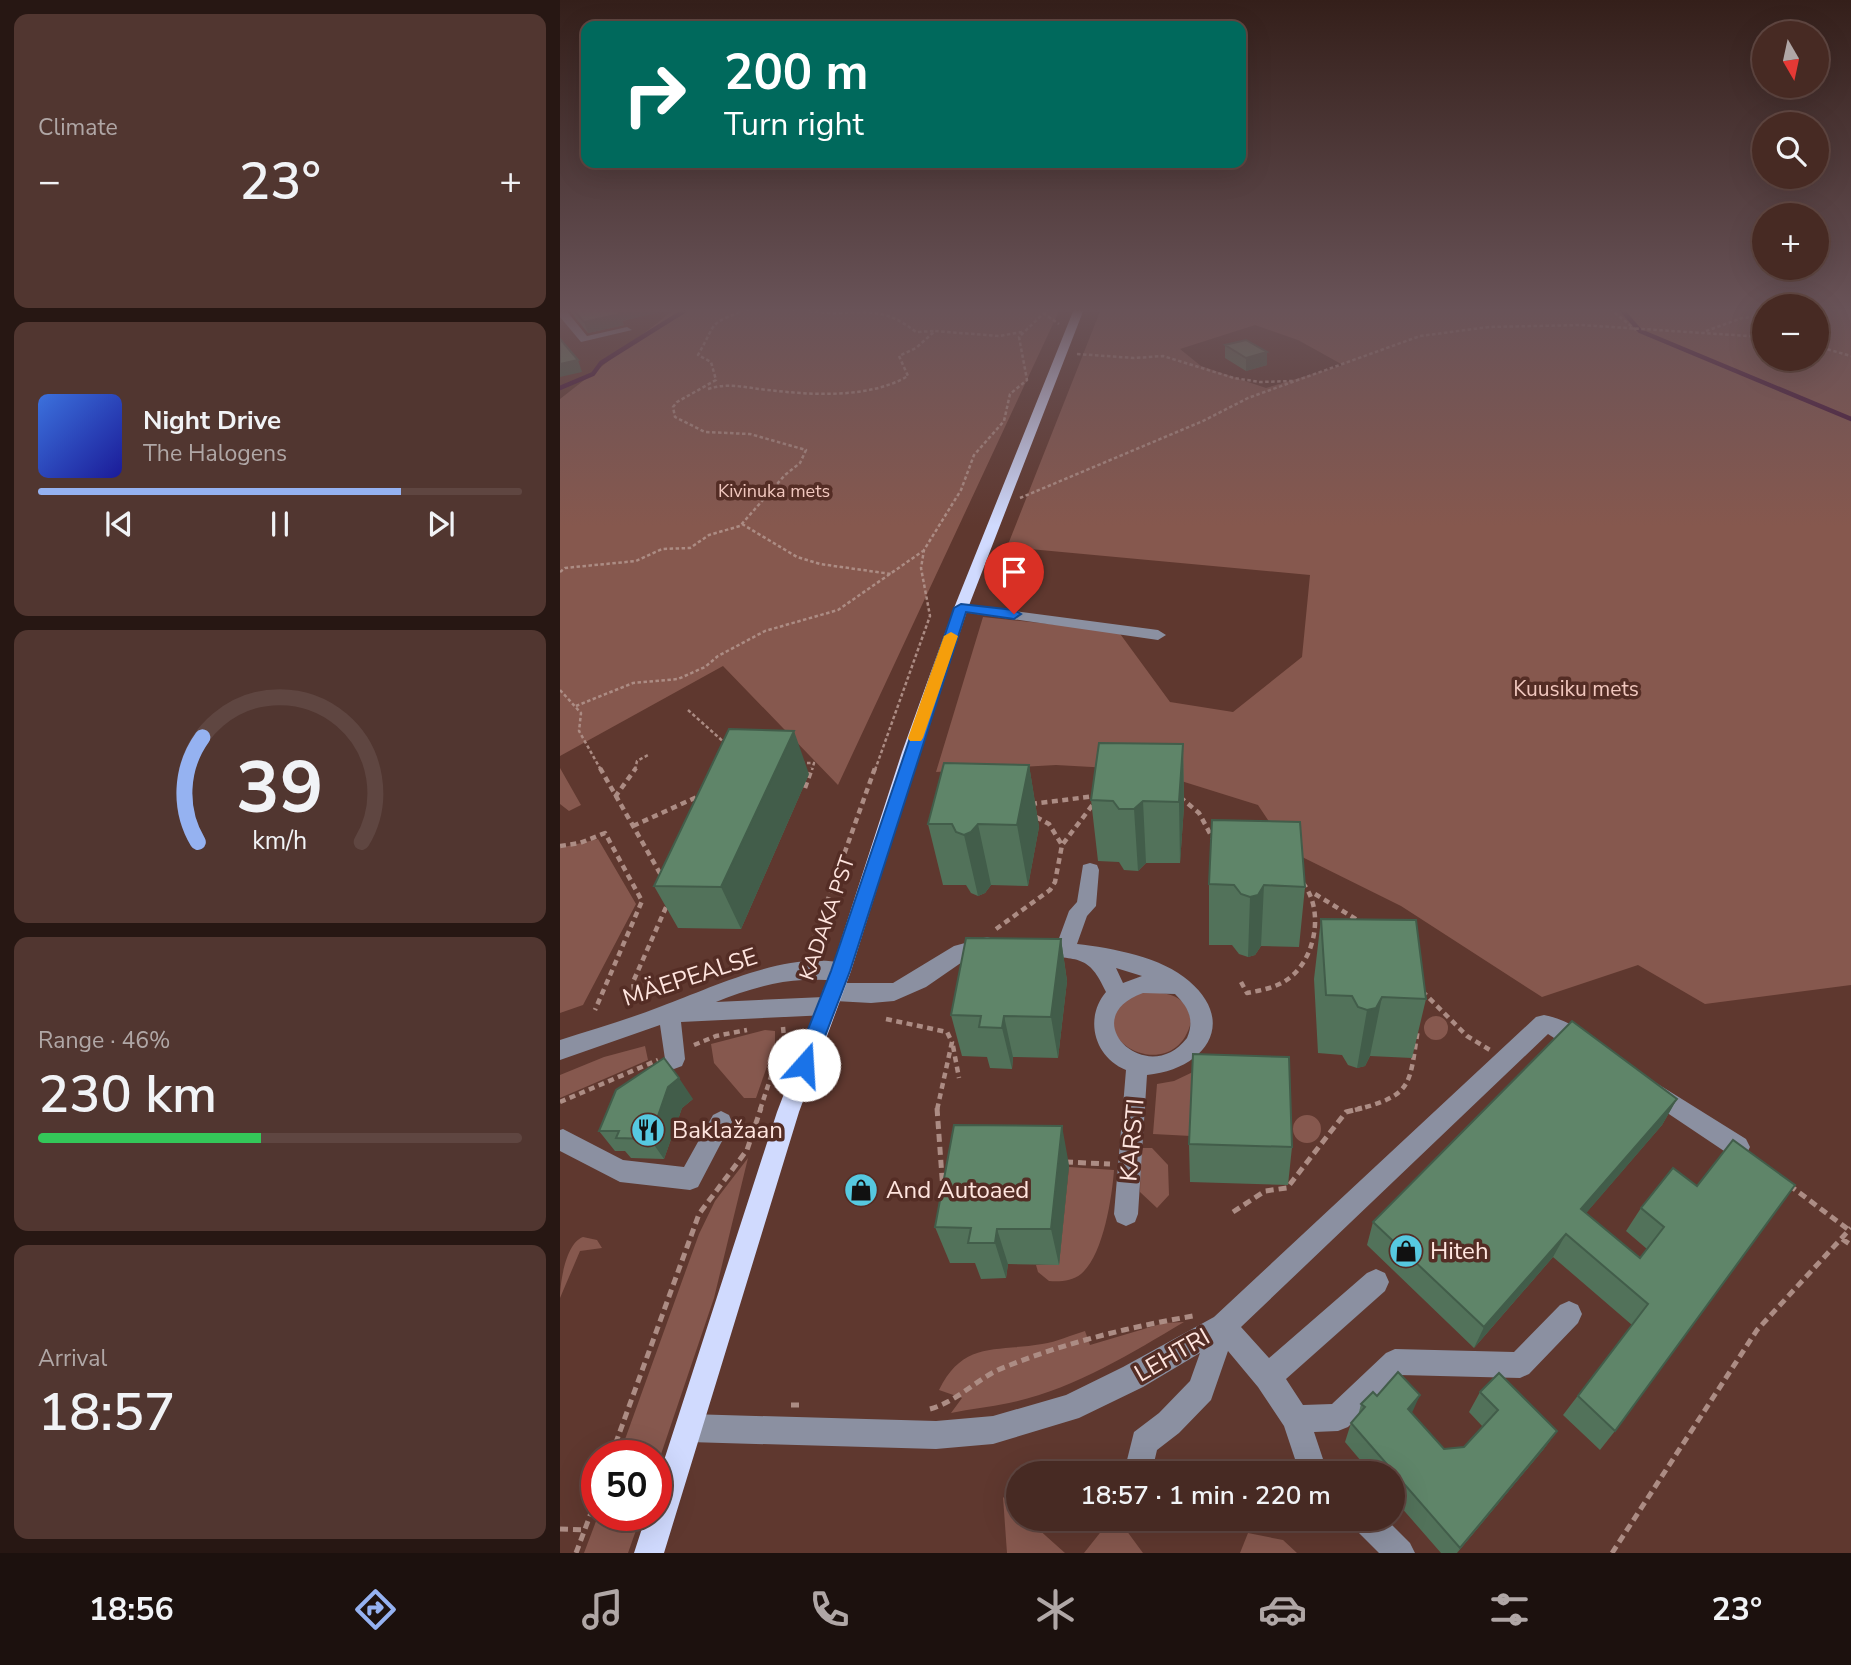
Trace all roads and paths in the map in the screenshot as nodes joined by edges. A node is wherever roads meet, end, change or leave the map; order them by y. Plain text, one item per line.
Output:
1 (714, 381) edge
2 (901, 381) edge
3 (1025, 381) edge
4 (1050, 381) edge
5 (1295, 381) edge
6 (703, 391) junction
7 (1001, 503) junction
8 (742, 524) junction
9 (924, 550) junction
10 (560, 572) edge
11 (891, 574) junction
12 (961, 608) junction
13 (1158, 635) dead end
14 (560, 690) edge
15 (576, 706) junction
16 (688, 710) dead end
17 (728, 746) edge
18 (648, 755) dead end
19 (800, 763) dead end
20 (805, 788) dead end
21 (709, 793) edge
22 (1172, 793) edge
23 (615, 797) junction
24 (1028, 804) edge
25 (1026, 812) edge
26 (632, 826) junction
27 (1215, 842) edge
28 (1062, 845) junction
29 (560, 846) edge
30 (1090, 870) dead end
31 (662, 876) edge
32 (1297, 878) edge
33 (1315, 894) junction
34 (668, 898) edge
35 (665, 911) junction
36 (675, 911) edge
37 (1364, 925) edge
38 (988, 934) dead end
39 (1065, 948) junction
40 (1092, 954) junction
41 (806, 958) dead end
42 (841, 971) junction
43 (1413, 981) edge
44 (1241, 982) dead end
45 (1180, 985) junction
46 (634, 990) dead end
47 (1116, 991) junction
48 (830, 999) junction
49 (595, 1010) dead end
50 (669, 1013) junction
51 (886, 1019) dead end
52 (1417, 1021) edge
53 (784, 1037) dead end
54 (953, 1042) junction
55 (560, 1050) edge
56 (1595, 1054) edge
57 (674, 1059) dead end
58 (1507, 1060) junction
59 (1137, 1065) junction
60 (959, 1078) dead end
61 (1639, 1082) edge
62 (721, 1122) dead end
63 (563, 1140) dead end
64 (1738, 1147) edge
65 (1056, 1161) edge
66 (1130, 1166) junction
67 (1780, 1178) edge
68 (943, 1200) edge
69 (1233, 1212) dead end
70 (1126, 1214) dead end
71 (1850, 1229) edge
72 (1842, 1238) junction
73 (1851, 1245) edge
74 (1376, 1282) dead end
75 (1569, 1314) dead end
76 (1214, 1320) junction
77 (1268, 1377) junction
78 (791, 1405) dead end
79 (817, 1406) dead end
80 (922, 1411) dead end
81 (1296, 1419) junction
82 (690, 1428) junction
83 (617, 1440) edge
84 (1140, 1461) edge
85 (1310, 1461) edge
86 (560, 1528) edge
87 (581, 1530) edge
88 (585, 1531) edge
89 (1377, 1531) edge
90 (576, 1553) edge
91 (649, 1553) edge
92 (1400, 1553) edge
93 (1612, 1553) edge

1 - 6 path
2 - 6 path
3 - 9 path
4 - 7 main road, KADAKA PST
5 - 7 path
6 - 8 path
7 - 12 main road, KADAKA PST
8 - 10 path
8 - 11 path
9 - 11 path
9 - 41 path
11 - 15 path
12 - 13 street
12 - 42 main road, KADAKA PST
14 - 15 path
15 - 23 path
16 - 17 path
18 - 23 path
19 - 20 path
21 - 26 path
22 - 27 path
23 - 26 path
24 - 28 path
25 - 28 path
26 - 31 path
28 - 38 path
29 - 49 path
30 - 39 street
32 - 33 path
33 - 37 path
33 - 44 path
34 - 35 path
35 - 36 path
35 - 46 path
39 - 40 street
39 - 48 street
40 - 45 street
40 - 47 street
42 - 48 main road, KADAKA PST
42 - 50 street, MÄEPEALSE
43 - 58 path
45 - 47 street
45 - 59 street
47 - 59 street
48 - 50 street
48 - 82 main road, KADAKA PST
50 - 55 street, MÄEPEALSE
50 - 57 street
51 - 54 path
52 - 69 path
53 - 83 path
54 - 60 path
54 - 68 path
56 - 58 street, LEHTRI
58 - 76 street, LEHTRI
59 - 66 street, KARSTI
61 - 64 street
62 - 63 street
65 - 66 path
66 - 70 street, KARSTI
67 - 71 path
71 - 72 path
72 - 73 path
72 - 93 path
74 - 77 street
75 - 81 street
76 - 77 street
76 - 80 path
76 - 82 street, LEHTRI
76 - 84 street
77 - 81 street
78 - 79 path
81 - 85 street
82 - 91 main road, KADAKA PST
86 - 87 path
88 - 90 path
89 - 92 street

